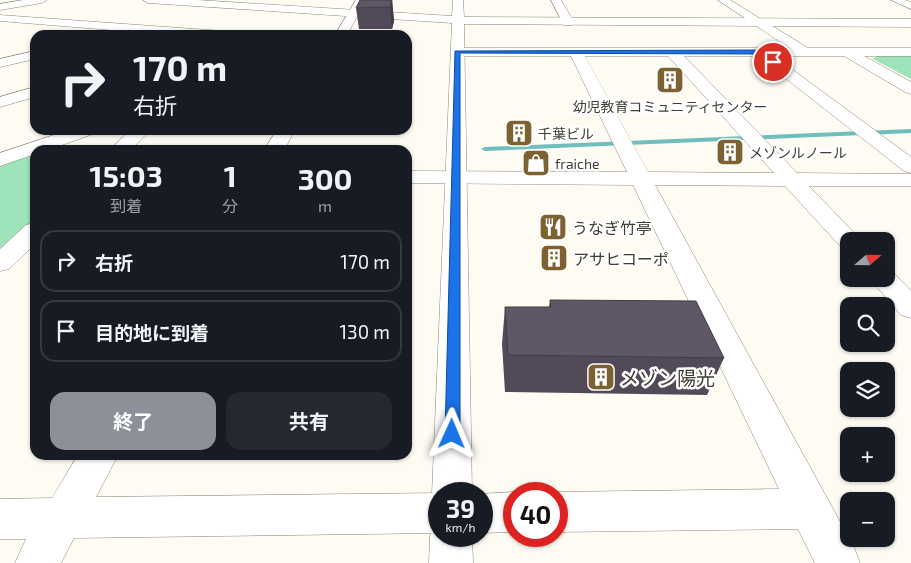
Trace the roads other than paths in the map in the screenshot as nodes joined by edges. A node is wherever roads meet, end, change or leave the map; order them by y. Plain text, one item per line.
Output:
1 (42, 0) edge
2 (148, 0) edge
3 (361, 0) edge
4 (556, 0) edge
5 (723, 0) edge
6 (896, 0) edge
7 (911, 6) edge
8 (0, 7) edge
9 (458, 10) edge
10 (353, 14) junction
11 (0, 18) edge
12 (50, 22) junction
13 (568, 22) junction
14 (759, 22) junction
15 (911, 23) edge
16 (141, 29) junction
17 (137, 30) edge
18 (154, 30) edge
19 (344, 30) edge
20 (8, 31) dead end
21 (457, 52) junction
22 (576, 52) junction
23 (672, 52) junction
24 (760, 52) junction
25 (805, 52) junction
26 (848, 52) junction
27 (911, 52) edge
28 (30, 55) edge
29 (0, 63) edge
30 (911, 89) edge
31 (30, 93) edge
32 (0, 102) edge
33 (72, 135) edge
34 (136, 135) edge
35 (44, 145) edge
36 (125, 145) edge
37 (30, 150) edge
38 (0, 160) edge
39 (911, 167) edge
40 (412, 177) edge
41 (455, 177) junction
42 (641, 178) junction
43 (790, 179) junction
44 (911, 180) edge
45 (840, 232) edge
46 (30, 235) edge
47 (0, 263) edge
48 (892, 288) edge
49 (911, 308) edge
50 (96, 460) edge
51 (452, 482) edge
52 (810, 509) junction
53 (568, 512) edge
54 (428, 513) edge
55 (63, 518) junction
56 (0, 519) edge
57 (451, 547) edge
58 (37, 563) edge
59 (451, 563) edge
60 (838, 563) edge

1 - 8 street
2 - 10 street
3 - 10 street
4 - 13 street
5 - 14 street
6 - 7 street
9 - 10 street
9 - 13 street
9 - 21 street
10 - 19 street
11 - 12 street
12 - 16 street
12 - 20 street
13 - 14 street
14 - 15 street
14 - 25 street
16 - 17 street
16 - 18 street
21 - 22 street
21 - 41 street
22 - 23 street
22 - 42 street
23 - 24 street
23 - 43 street
24 - 25 street
24 - 39 street
25 - 26 street
26 - 27 street
26 - 30 street
28 - 29 street
31 - 32 street
33 - 35 street
34 - 36 street
37 - 38 street
40 - 41 street
41 - 42 street
41 - 51 street
42 - 43 street
42 - 52 street
43 - 44 street
43 - 45 street
46 - 47 street
48 - 49 street
50 - 55 street
52 - 53 street
52 - 60 street
54 - 55 street
55 - 56 street
55 - 58 street
57 - 59 street

